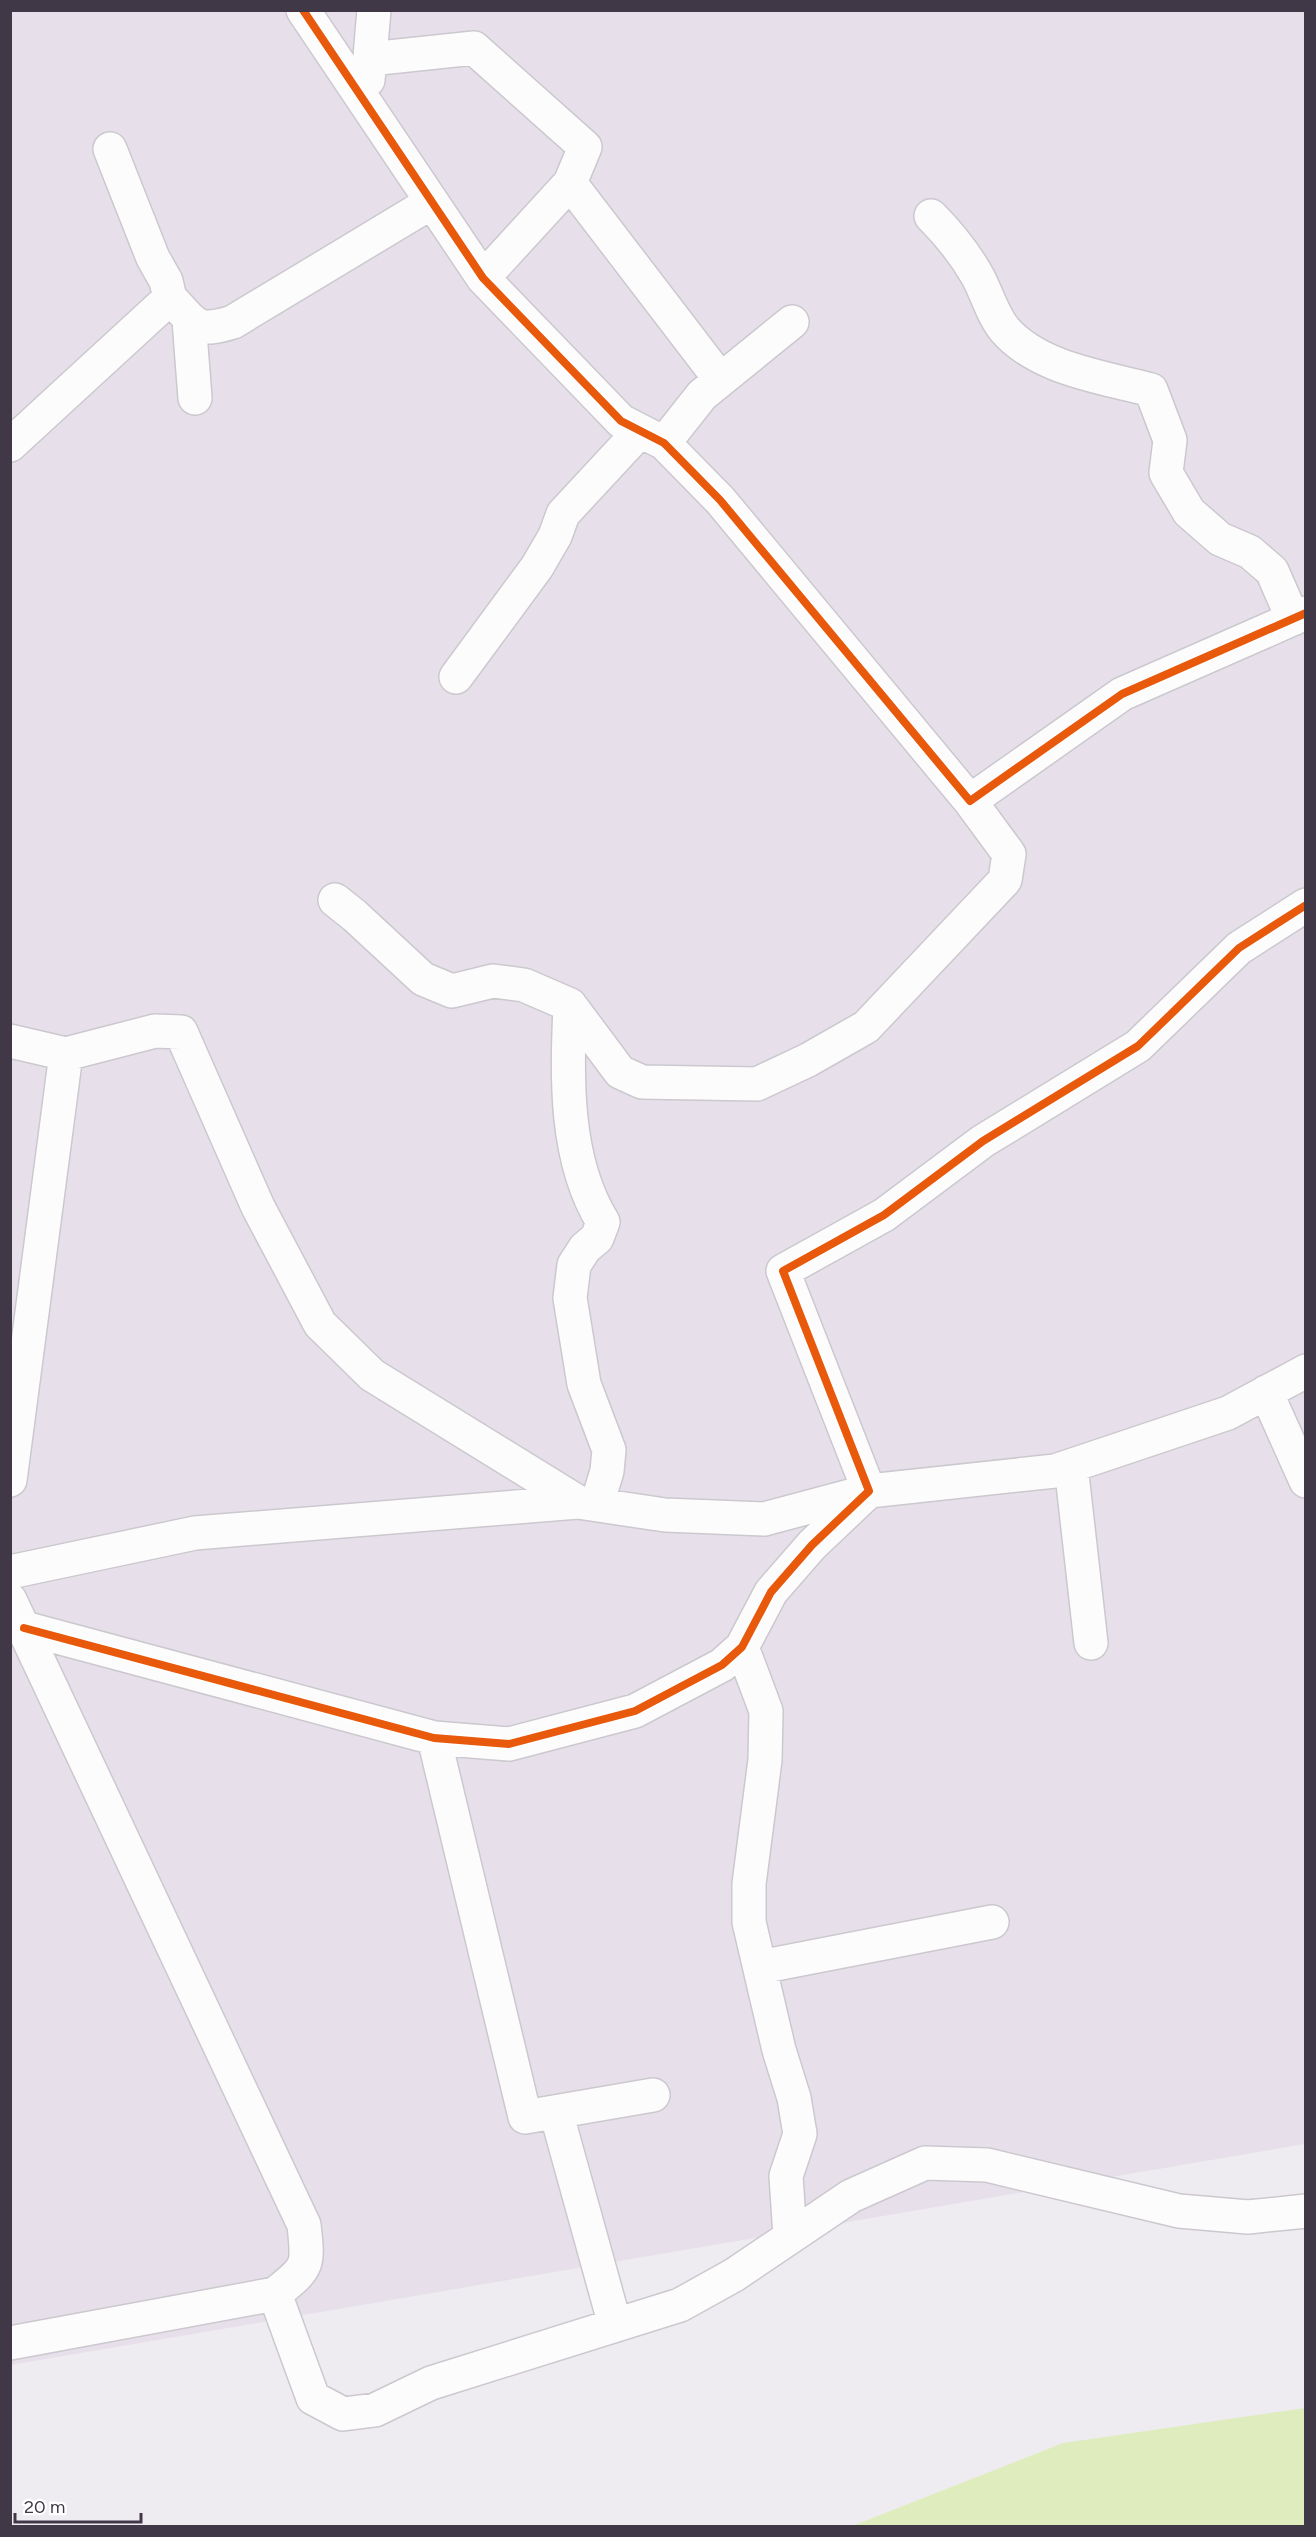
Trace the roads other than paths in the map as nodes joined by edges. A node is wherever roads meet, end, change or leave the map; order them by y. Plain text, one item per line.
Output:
1 (303, 10) edge
2 (374, 10) edge
3 (370, 58) junction
4 (366, 104) junction
5 (110, 149) dead end
6 (570, 183) junction
7 (432, 202) junction
8 (931, 216) dead end
9 (483, 278) junction
10 (180, 309) junction
11 (792, 322) dead end
12 (720, 379) junction
13 (195, 398) dead end
14 (652, 437) junction
15 (10, 445) edge
16 (1299, 616) edge
17 (456, 677) dead end
18 (970, 801) junction
19 (335, 900) dead end
20 (1305, 905) edge
21 (570, 1005) junction
22 (10, 1041) edge
23 (66, 1054) junction
24 (1305, 1371) edge
25 (1266, 1392) junction
26 (1071, 1466) junction
27 (10, 1480) edge
28 (1305, 1481) edge
29 (869, 1491) junction
30 (587, 1503) junction
31 (10, 1572) edge
32 (17, 1614) edge
33 (1091, 1643) dead end
34 (742, 1647) junction
35 (434, 1738) junction
36 (993, 1923) dead end
37 (760, 1967) junction
38 (653, 2095) dead end
39 (556, 2112) junction
40 (1305, 2211) edge
41 (790, 2236) junction
42 (276, 2294) junction
43 (615, 2325) junction
44 (10, 2343) edge

1 - 4 street
2 - 3 street
3 - 4 street
3 - 6 street
4 - 7 street
5 - 10 street
6 - 9 street
6 - 12 street
7 - 9 street
7 - 10 street
8 - 16 street
9 - 14 street
10 - 13 street
10 - 15 street
11 - 12 street
12 - 14 street
14 - 17 street
14 - 18 street
16 - 18 street
18 - 21 street
19 - 21 street
20 - 29 street
21 - 30 street
22 - 23 street
23 - 27 street
23 - 30 street
24 - 25 street
25 - 26 street
25 - 28 street
26 - 29 street
26 - 33 street
29 - 30 street
29 - 34 street
30 - 31 street
32 - 35 street
32 - 42 street
34 - 35 street
34 - 37 street
35 - 39 street
36 - 37 street
37 - 41 street
38 - 39 street
39 - 43 street
40 - 41 street
41 - 43 street
42 - 43 street
42 - 44 street

